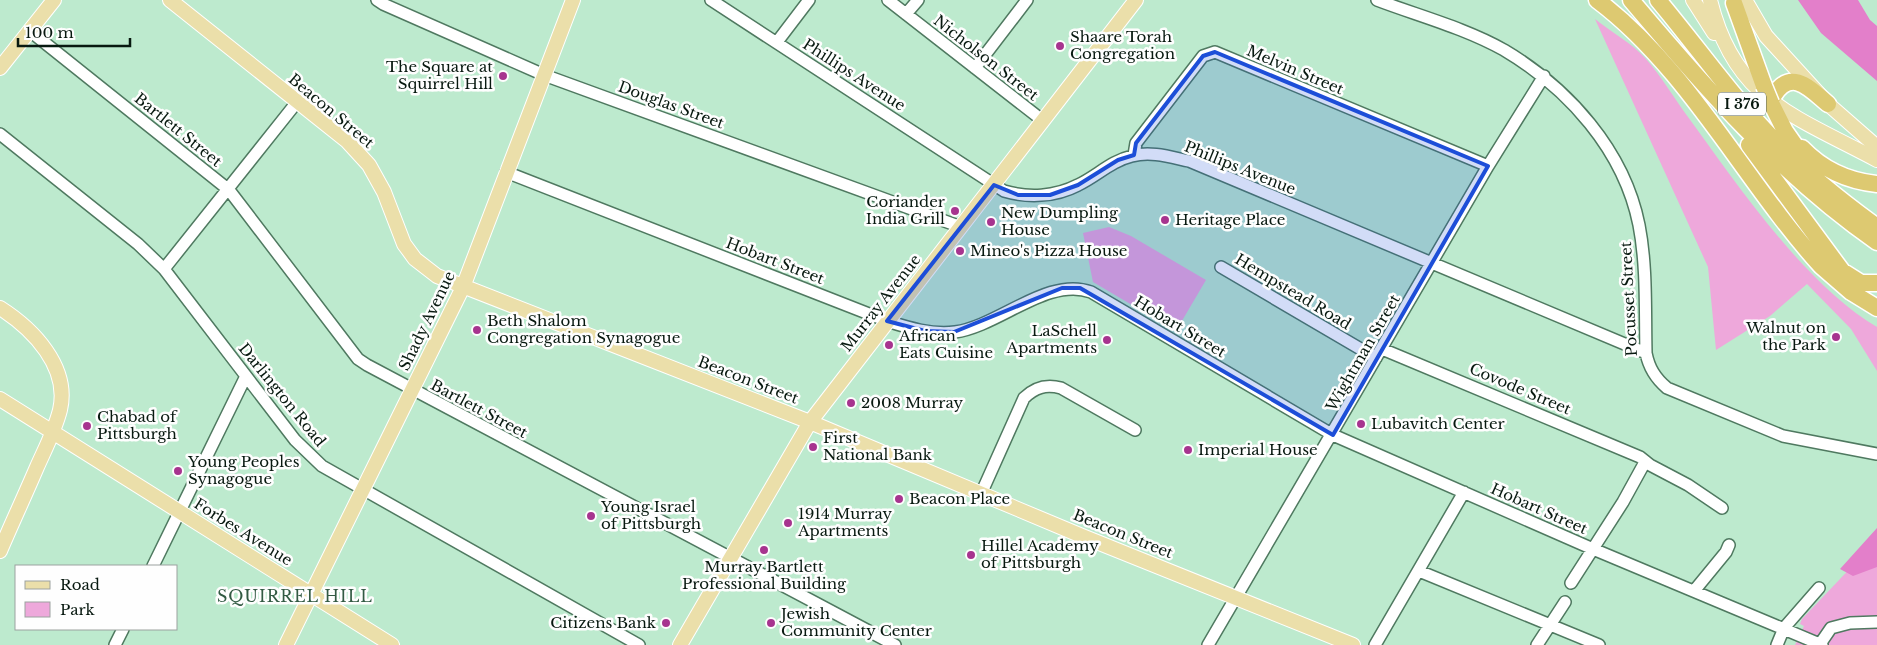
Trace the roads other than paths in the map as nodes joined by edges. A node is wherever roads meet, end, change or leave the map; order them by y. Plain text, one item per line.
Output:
1 (54, 0) edge
2 (170, 0) edge
3 (377, 0) edge
4 (573, 0) edge
5 (711, 0) edge
6 (810, 0) edge
7 (888, 0) edge
8 (918, 0) edge
9 (1027, 0) edge
10 (1136, 0) edge
11 (1377, 0) edge
12 (1597, 0) edge
13 (1631, 0) edge
14 (1658, 0) edge
15 (1693, 0) edge
16 (1710, 0) edge
17 (1737, 1) edge
18 (906, 14) junction
19 (30, 30) junction
20 (777, 42) junction
21 (1727, 51) junction
22 (0, 68) edge
23 (975, 68) junction
24 (544, 76) junction
25 (1544, 76) junction
26 (1710, 93) junction
27 (1770, 95) junction
28 (297, 102) junction
29 (1828, 104) junction
30 (1042, 120) junction
31 (1784, 130) junction
32 (0, 134) edge
33 (1877, 147) edge
34 (1134, 155) junction
35 (1877, 160) edge
36 (1488, 166) junction
37 (506, 172) junction
38 (1877, 184) edge
39 (994, 185) junction
40 (229, 190) junction
41 (1837, 197) junction
42 (960, 227) junction
43 (1877, 227) edge
44 (1877, 242) edge
45 (1432, 264) junction
46 (1221, 267) dead end
47 (164, 269) junction
48 (1877, 283) edge
49 (463, 287) junction
50 (0, 308) edge
51 (1877, 308) edge
52 (887, 321) junction
53 (1646, 353) junction
54 (1379, 354) junction
55 (246, 376) junction
56 (411, 391) junction
57 (0, 398) edge
58 (810, 422) junction
59 (1135, 430) dead end
60 (53, 432) junction
61 (1333, 435) junction
62 (1877, 454) edge
63 (1645, 462) junction
64 (362, 490) junction
65 (1464, 492) junction
66 (981, 494) junction
67 (1722, 508) dead end
68 (180, 512) junction
69 (1729, 545) dead end
70 (1593, 549) junction
71 (0, 551) edge
72 (730, 558) junction
73 (154, 565) edge
74 (1418, 571) junction
75 (1571, 583) dead end
76 (1819, 588) dead end
77 (1694, 591) junction
78 (312, 594) junction
79 (1236, 597) junction
80 (1565, 602) dead end
81 (1877, 622) edge
82 (1549, 624) junction
83 (1784, 628) junction
84 (122, 630) edge
85 (115, 645) edge
86 (286, 645) edge
87 (392, 645) edge
88 (639, 645) edge
89 (680, 645) edge
90 (895, 645) edge
91 (1208, 645) edge
92 (1353, 645) edge
93 (1374, 645) edge
94 (1537, 645) edge
95 (1599, 645) edge
96 (1777, 645) edge
97 (1821, 645) edge

1 - 19 main road
2 - 28 main road, Beacon Street
3 - 24 street, Douglas Street
4 - 24 main road, Shady Avenue
5 - 20 street, Phillips Avenue
6 - 20 street
7 - 18 street, Nicholson Street
8 - 18 street
9 - 23 street
10 - 30 main road, Murray Avenue
11 - 25 street, Pocusset Street
12 - 51 highway
13 - 26 highway, I 376
14 - 41 highway, I 376
15 - 21 main road
16 - 21 main road
17 - 27 highway
17 - 29 main road
18 - 23 street, Nicholson Street
19 - 22 main road
19 - 40 street, Bartlett Street
20 - 39 street, Phillips Avenue
21 - 35 main road
23 - 30 street, Nicholson Street
24 - 37 main road, Shady Avenue
24 - 42 street, Douglas Street
25 - 36 street, Wightman Street
25 - 53 street, Pocusset Street
26 - 44 highway, I 376
26 - 48 highway
27 - 29 highway
27 - 31 highway
28 - 40 street
28 - 49 main road, Beacon Street
29 - 33 main road
30 - 39 main road, Murray Avenue
31 - 38 highway
31 - 41 highway
32 - 47 street, Darlington Road
34 - 36 street, Melvin Street
34 - 39 street, Phillips Avenue
34 - 45 street, Phillips Avenue
36 - 45 street, Wightman Street
37 - 49 main road, Shady Avenue
37 - 52 street, Hobart Street
39 - 42 main road, Murray Avenue
40 - 47 street
40 - 56 street, Bartlett Street
41 - 43 highway, I 376
42 - 52 main road, Murray Avenue
45 - 53 street, Phillips Avenue
45 - 54 street, Wightman Street
46 - 54 street, Hempstead Road
47 - 55 street, Darlington Road
49 - 56 main road, Shady Avenue
49 - 58 main road, Beacon Street
50 - 60 main road
52 - 58 main road, Murray Avenue
52 - 61 street, Hobart Street
53 - 62 street, Pocusset Street
54 - 61 street, Wightman Street
54 - 63 street, Covode Street
55 - 64 street, Darlington Road
55 - 68 street
56 - 64 main road, Shady Avenue
56 - 72 street, Bartlett Street
57 - 60 main road, Forbes Avenue
58 - 66 main road, Beacon Street
58 - 72 main road, Murray Avenue
59 - 66 street
60 - 68 main road, Forbes Avenue
60 - 71 main road
61 - 65 street, Hobart Street
61 - 79 street, Wightman Street
63 - 67 street, Covode Street
63 - 70 street
64 - 78 main road, Shady Avenue
64 - 88 street, Darlington Road
65 - 70 street, Hobart Street
65 - 74 street
66 - 79 main road, Beacon Street
68 - 73 street
68 - 78 main road, Forbes Avenue
69 - 77 street
70 - 75 street
70 - 77 street, Hobart Street
72 - 89 main road, Murray Avenue
72 - 90 street, Bartlett Street
74 - 82 street
74 - 93 street
76 - 83 street
77 - 83 street, Hobart Street
78 - 86 main road, Shady Avenue
78 - 87 main road, Forbes Avenue
79 - 91 street, Wightman Street
79 - 92 main road, Beacon Street
80 - 82 street
81 - 97 street
82 - 94 street
82 - 95 street
83 - 96 street
83 - 97 street, Hobart Street
84 - 85 street

